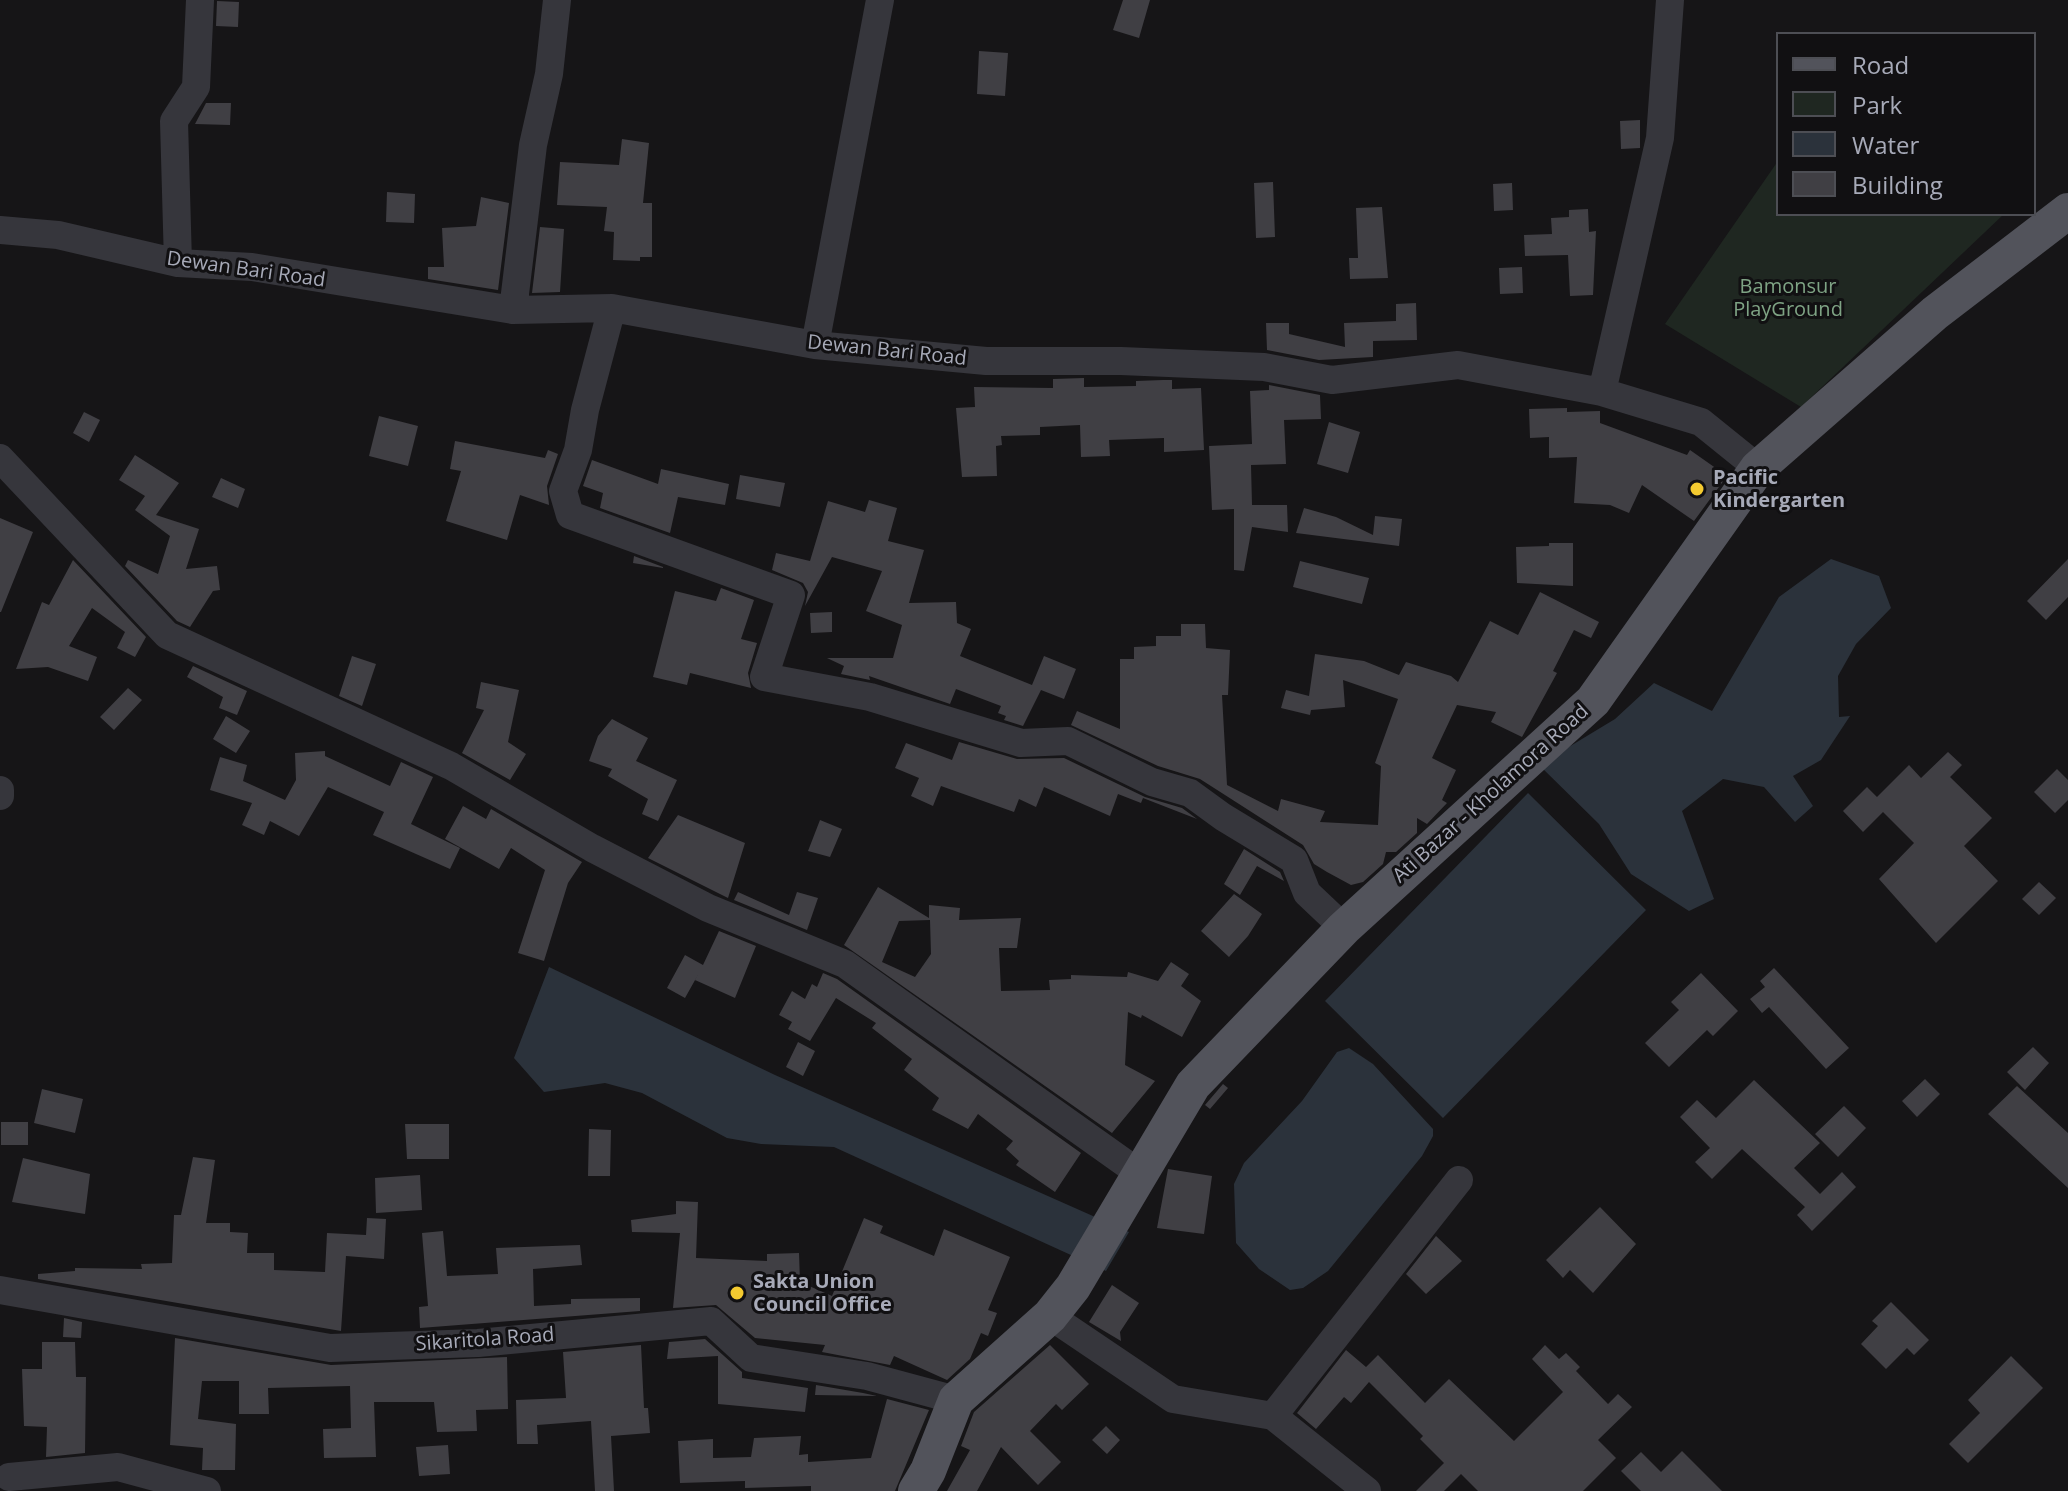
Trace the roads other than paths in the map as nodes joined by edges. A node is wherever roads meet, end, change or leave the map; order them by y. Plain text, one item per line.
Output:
1 (200, 0) edge
2 (557, 0) edge
3 (880, 0) edge
4 (1670, 0) edge
5 (2068, 211) edge
6 (0, 230) edge
7 (178, 263) junction
8 (612, 308) junction
9 (513, 310) junction
10 (815, 345) junction
11 (1602, 392) junction
12 (0, 458) edge
13 (1758, 468) junction
14 (1344, 928) junction
15 (1134, 1180) junction
16 (1459, 1180) dead end
17 (0, 1290) edge
18 (1050, 1316) junction
19 (956, 1400) junction
20 (1273, 1416) junction
21 (9, 1477) dead end
22 (207, 1491) edge
23 (916, 1491) edge
24 (1367, 1491) edge

1 - 7 street
2 - 9 street
3 - 10 street
4 - 11 street
5 - 13 main road, Ati Bazar - Kholamora Road
6 - 7 street, Dewan Bari Road
7 - 9 street, Dewan Bari Road
8 - 9 street, Dewan Bari Road
8 - 10 street, Dewan Bari Road
8 - 14 street
10 - 11 street, Dewan Bari Road
11 - 13 street, Dewan Bari Road
12 - 15 street
13 - 14 main road, Ati Bazar - Kholamora Road
14 - 15 main road, Ati Bazar - Kholamora Road
15 - 18 main road, Ati Bazar - Kholamora Road
16 - 20 street
17 - 19 street, Sikaritola Road
18 - 19 main road
18 - 20 street
19 - 23 main road
20 - 24 street
21 - 22 street

